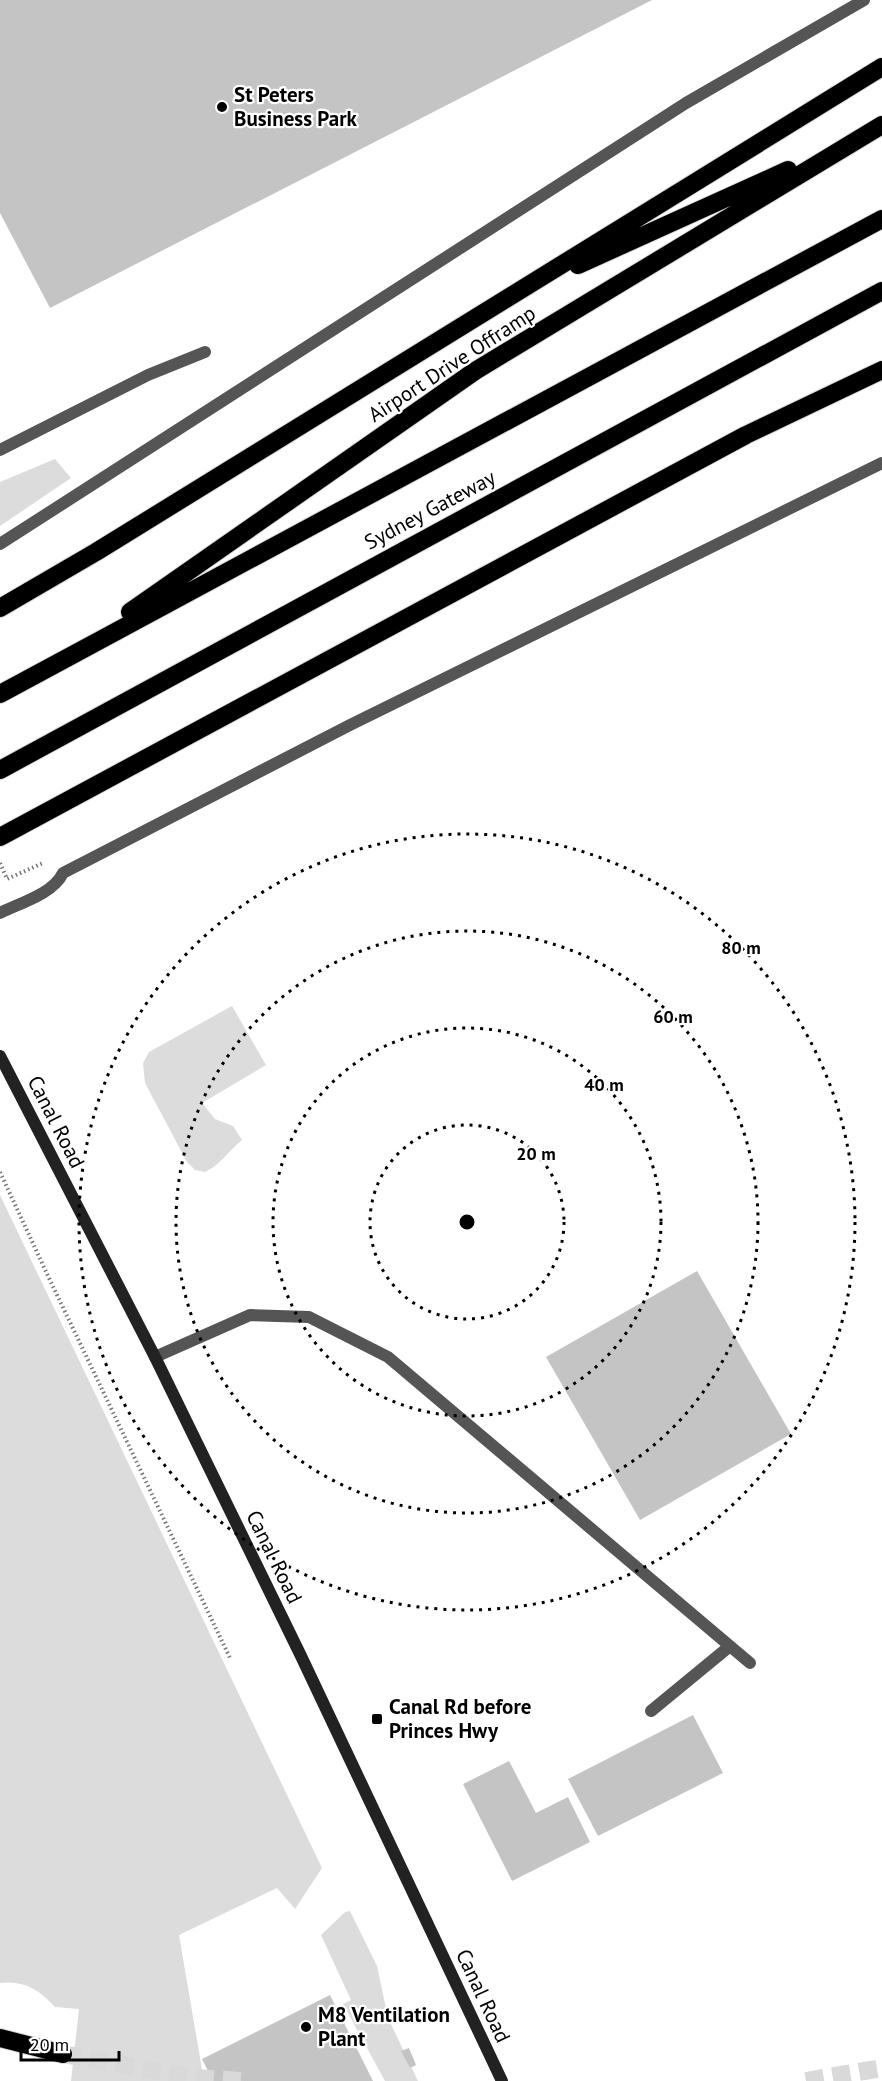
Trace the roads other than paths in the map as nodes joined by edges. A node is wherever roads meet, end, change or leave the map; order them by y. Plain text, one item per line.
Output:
1 (864, 0) edge
2 (882, 67) edge
3 (882, 125) edge
4 (862, 136) junction
5 (882, 219) edge
6 (882, 291) edge
7 (510, 296) junction
8 (205, 352) dead end
9 (882, 370) edge
10 (882, 379) edge
11 (746, 435) junction
12 (0, 450) edge
13 (882, 463) edge
14 (0, 544) edge
15 (0, 608) edge
16 (60, 661) junction
17 (0, 694) edge
18 (0, 770) edge
19 (0, 837) edge
20 (0, 913) edge
21 (0, 1056) edge
22 (155, 1356) junction
23 (730, 1646) junction
24 (750, 1663) dead end
25 (651, 1711) dead end
26 (0, 2038) edge
27 (63, 2054) tunnel mouth
28 (502, 2081) edge

1 - 14 lane
2 - 7 highway
3 - 4 highway, Airport Drive Offramp
4 - 7 highway
4 - 16 highway, Airport Drive Offramp
5 - 16 highway, Sydney Gateway
6 - 18 highway, Sydney Gateway
7 - 15 highway
8 - 12 lane
9 - 11 highway
10 - 11 highway
11 - 19 highway
13 - 20 lane
16 - 17 highway, Sydney Gateway
21 - 22 main road, Canal Road
22 - 23 lane
22 - 28 main road, Canal Road
23 - 24 lane
23 - 25 lane
26 - 27 highway

